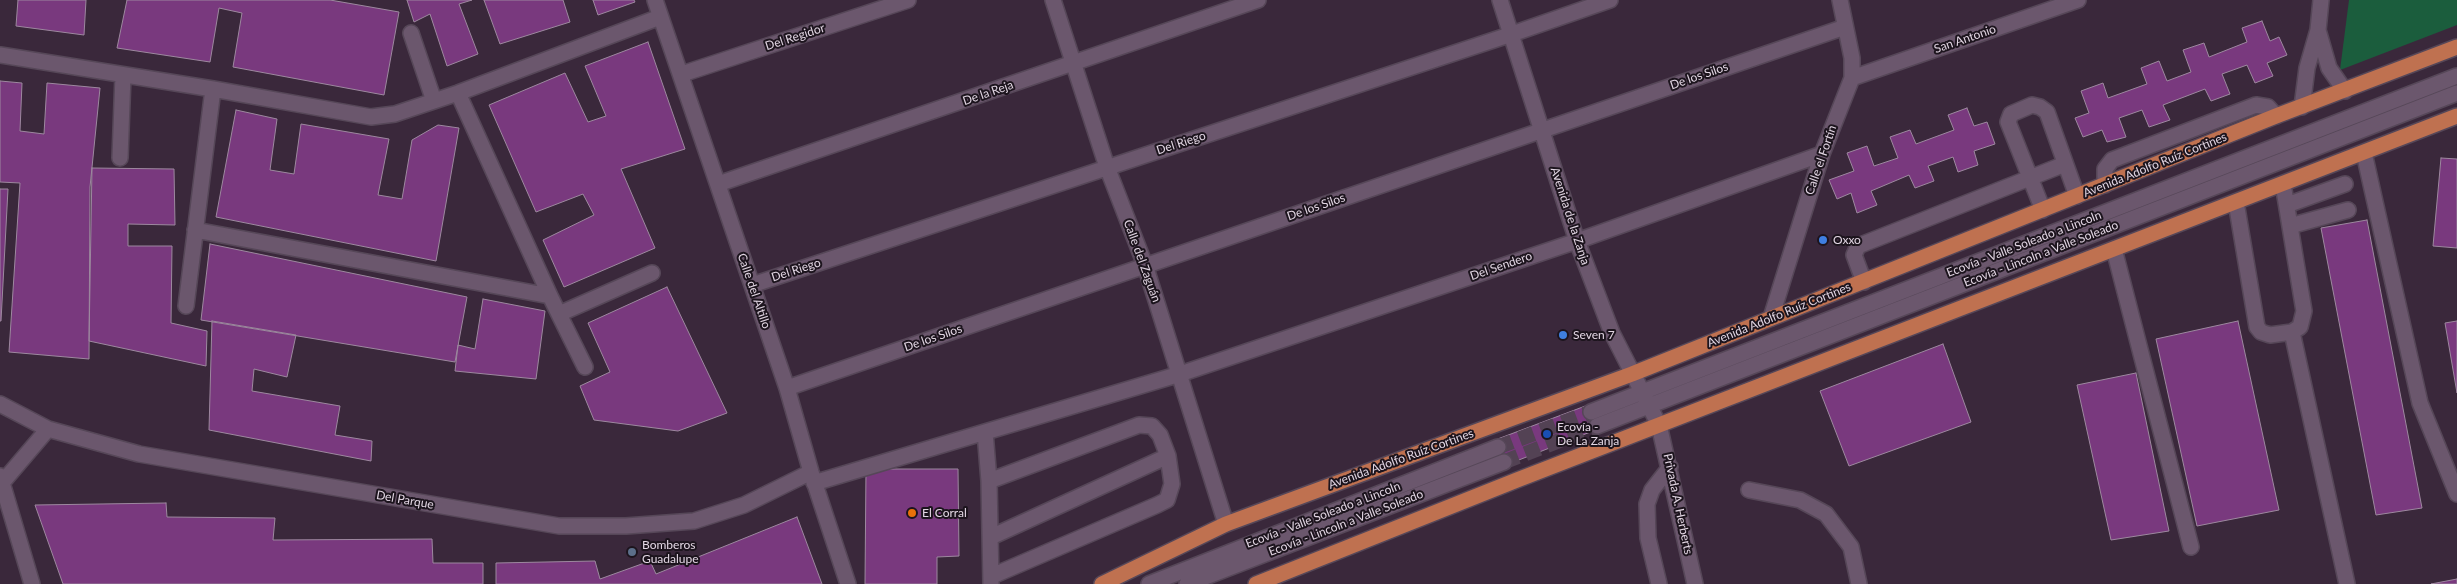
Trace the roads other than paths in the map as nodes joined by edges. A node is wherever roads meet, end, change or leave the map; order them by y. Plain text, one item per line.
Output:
1 (655, 0) edge
2 (908, 0) edge
3 (1053, 0) edge
4 (1258, 0) edge
5 (1500, 0) edge
6 (1610, 0) edge
7 (1840, 0) edge
8 (2078, 0) edge
9 (2321, 0) edge
10 (660, 17) junction
11 (1845, 27) junction
12 (2318, 30) junction
13 (410, 33) dead end
14 (1512, 34) junction
15 (2457, 47) edge
16 (0, 55) edge
17 (1075, 64) junction
18 (682, 74) junction
19 (122, 75) junction
20 (2457, 76) edge
21 (1852, 78) junction
22 (212, 89) junction
23 (2345, 90) junction
24 (2457, 93) edge
25 (458, 94) junction
26 (434, 101) junction
27 (2302, 107) junction
28 (2276, 116) junction
29 (2457, 116) edge
30 (1542, 130) junction
31 (2364, 153) junction
32 (1822, 154) junction
33 (120, 158) dead end
34 (2065, 164) junction
35 (1107, 167) junction
36 (2030, 176) junction
37 (718, 184) junction
38 (2283, 184) junction
39 (2345, 184) dead end
40 (2105, 186) junction
41 (2077, 196) junction
42 (2236, 202) junction
43 (2287, 205) junction
44 (2043, 210) junction
45 (2348, 210) dead end
46 (2290, 226) junction
47 (195, 230) junction
48 (1577, 240) junction
49 (2114, 249) junction
50 (1145, 266) junction
51 (652, 273) dead end
52 (1864, 282) junction
53 (752, 285) junction
54 (550, 296) junction
55 (186, 306) dead end
56 (559, 314) junction
57 (1771, 318) junction
58 (2292, 332) junction
59 (585, 367) dead end
60 (1180, 374) junction
61 (1632, 374) junction
62 (788, 388) junction
63 (1642, 392) junction
64 (0, 404) edge
65 (1648, 406) junction
66 (1594, 419) joint
67 (1659, 424) junction
68 (48, 429) junction
69 (985, 432) junction
70 (1498, 447) tunnel mouth
71 (1168, 456) junction
72 (1504, 462) tunnel mouth
73 (1670, 467) junction
74 (812, 478) junction
75 (1, 479) edge
76 (989, 481) junction
77 (1749, 490) dead end
78 (2457, 494) edge
79 (1226, 524) junction
80 (991, 537) junction
81 (2191, 547) dead end
82 (992, 580) edge
83 (32, 584) edge
84 (848, 584) edge
85 (1102, 584) edge
86 (1149, 584) edge
87 (1187, 584) edge
88 (1256, 584) edge
89 (1659, 584) edge
90 (1695, 584) edge
91 (1858, 584) edge
92 (2347, 584) edge

1 - 10 street, Calle del Altillo
2 - 18 street, Del Regidor
3 - 17 street, Calle del Zaguán
4 - 17 street, De la Reja
5 - 14 street, Avenida de la Zanja
6 - 14 street, Del Riego
7 - 11 street, Calle el Fortín
8 - 21 street, San Antonio
9 - 12 street
10 - 18 street, Calle del Altillo
10 - 25 street
11 - 21 street, Calle el Fortín
11 - 30 street, De los Silos
12 - 23 street
12 - 27 street
13 - 26 street
14 - 30 street, Avenida de la Zanja
14 - 35 street, Del Riego
15 - 23 main road, Avenida Adolfo Ruíz Cortines
16 - 19 street
17 - 35 street, Calle del Zaguán
17 - 37 street, De la Reja
18 - 37 street, Calle del Altillo
19 - 22 street
19 - 33 street
20 - 63 street, Ecovía - Valle Soleado a Lincoln
21 - 32 street, Calle el Fortín
22 - 26 street
22 - 47 street
23 - 27 main road, Avenida Adolfo Ruíz Cortines
24 - 65 street, Ecovía - Lincoln a Valle Soleado
25 - 26 street
25 - 54 street
27 - 28 main road, Avenida Adolfo Ruíz Cortines
28 - 40 main road, Avenida Adolfo Ruíz Cortines
28 - 40 street
29 - 31 main road
30 - 48 street, Avenida de la Zanja
30 - 50 street, De los Silos
31 - 38 main road
31 - 78 street
32 - 48 street, Del Sendero
32 - 57 street, Calle el Fortín
34 - 36 street
34 - 36 street
34 - 41 street
35 - 50 street, Calle del Zaguán
35 - 53 street, Del Riego
36 - 44 street
36 - 52 street
37 - 53 street, Calle del Altillo
38 - 42 main road
38 - 43 street
39 - 43 street
40 - 41 main road, Avenida Adolfo Ruíz Cortines
41 - 44 main road, Avenida Adolfo Ruíz Cortines
42 - 49 main road
42 - 58 street
43 - 46 street
44 - 52 main road, Avenida Adolfo Ruíz Cortines
45 - 46 street
46 - 58 street
47 - 54 street
47 - 55 street
48 - 60 street, Del Sendero
48 - 61 street, Avenida de la Zanja
49 - 67 main road
49 - 81 street
50 - 60 street, Calle del Zaguán
50 - 62 street, De los Silos
51 - 56 street
52 - 57 main road, Avenida Adolfo Ruíz Cortines
53 - 62 street, Calle del Altillo
54 - 56 street
56 - 59 street
57 - 61 main road, Avenida Adolfo Ruíz Cortines
58 - 92 street
60 - 69 street, Del Sendero
60 - 79 street, Calle del Zaguán
61 - 63 street, Avenida de la Zanja
61 - 79 main road, Avenida Adolfo Ruíz Cortines
62 - 74 street, Calle del Altillo
63 - 65 street, Avenida de la Zanja
63 - 66 street, Ecovía - Valle Soleado a Lincoln
64 - 68 street, Del Parque
65 - 66 street, Ecovía - Lincoln a Valle Soleado
65 - 67 street, Avenida de la Zanja
67 - 73 street, Privada A. Herberts
67 - 88 main road
68 - 74 street, Del Parque
68 - 75 street
69 - 74 street, Del Parque
69 - 76 street
70 - 86 street, Ecovía - Valle Soleado a Lincoln
71 - 76 street
71 - 80 street
71 - 82 street
72 - 87 street, Ecovía - Lincoln a Valle Soleado
73 - 89 street
73 - 90 street, Privada A. Herberts
74 - 84 street, Calle del Altillo
75 - 83 street
76 - 80 street
77 - 91 street
79 - 85 main road, Avenida Adolfo Ruíz Cortines
80 - 82 street

